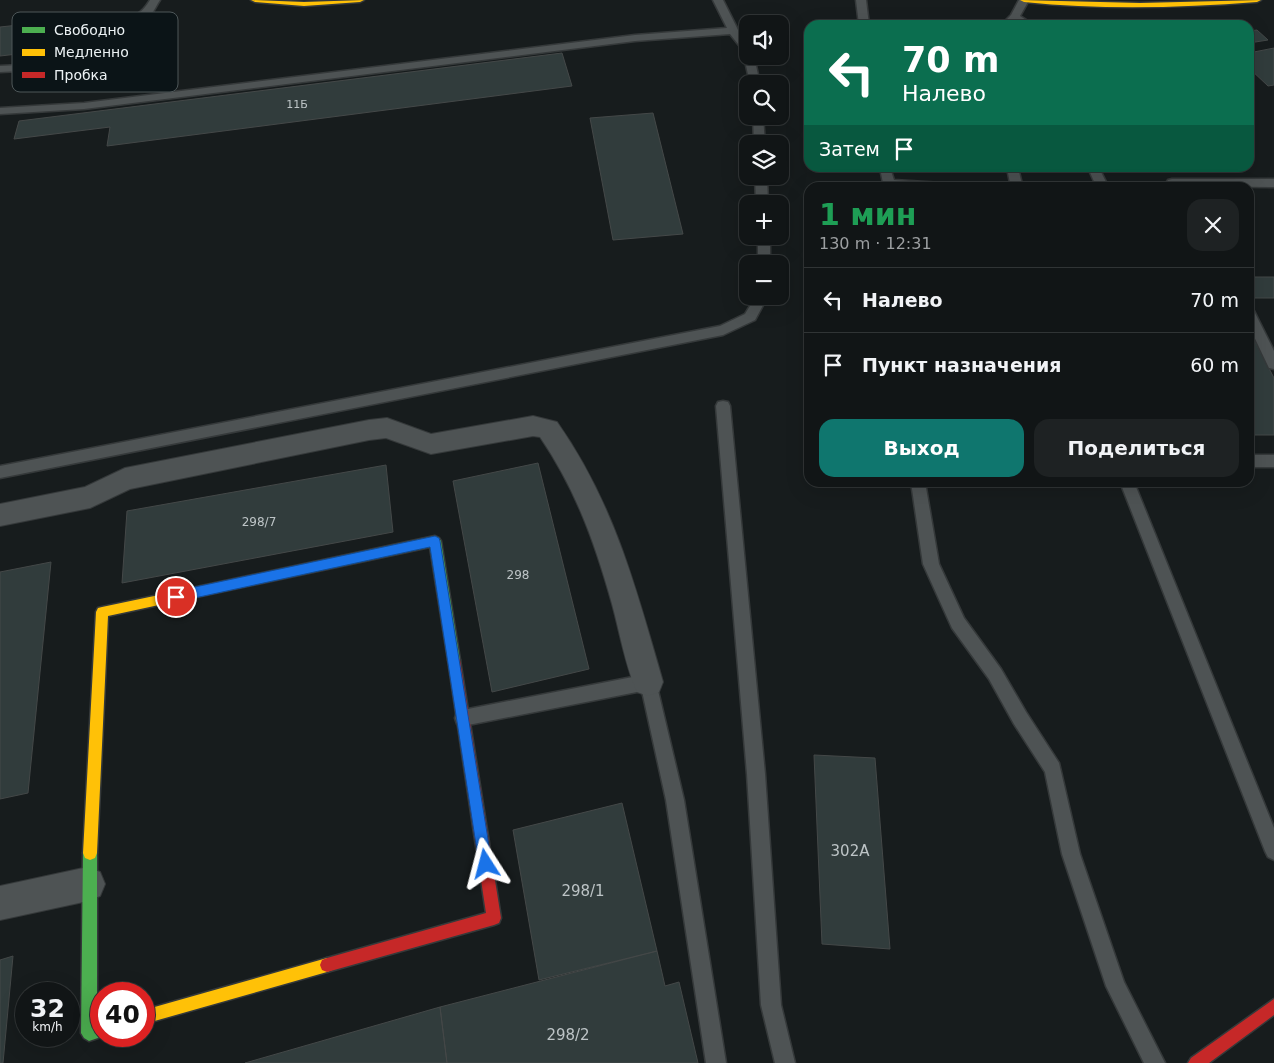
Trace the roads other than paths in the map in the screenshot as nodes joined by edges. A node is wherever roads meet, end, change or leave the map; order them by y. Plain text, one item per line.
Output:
1 (155, 0) edge
2 (255, 0) edge
3 (360, 0) edge
4 (718, 0) edge
5 (861, 0) edge
6 (1024, 0) edge
7 (1257, 0) edge
8 (147, 12) edge
9 (1015, 17) junction
10 (863, 20) edge
11 (1012, 20) edge
12 (1020, 20) edge
13 (733, 31) junction
14 (739, 39) edge
15 (0, 111) edge
16 (1254, 182) edge
17 (1274, 182) edge
18 (757, 305) edge
19 (1254, 324) edge
20 (1274, 364) edge
21 (723, 406) dead end
22 (1274, 460) edge
23 (1254, 461) edge
24 (0, 472) edge
25 (919, 487) edge
26 (1129, 487) edge
27 (0, 515) edge
28 (648, 682) junction
29 (462, 718) junction
30 (1274, 851) edge
31 (88, 884) junction
32 (0, 903) edge
33 (1274, 1006) edge
34 (155, 1015) edge
35 (90, 1033) edge
36 (716, 1063) edge
37 (785, 1063) edge
38 (1155, 1063) edge
39 (1196, 1063) edge

1 - 8 lane
2 - 3 street
4 - 13 lane
5 - 10 lane
6 - 7 street
6 - 9 lane
9 - 11 lane
9 - 12 lane
13 - 14 lane
13 - 15 lane
16 - 17 lane
18 - 24 lane
19 - 20 lane
21 - 37 lane
22 - 23 lane
25 - 38 lane
26 - 30 lane
27 - 28 street
28 - 29 lane
28 - 36 lane
29 - 31 street
29 - 34 street
31 - 32 street
31 - 35 street
33 - 39 street

